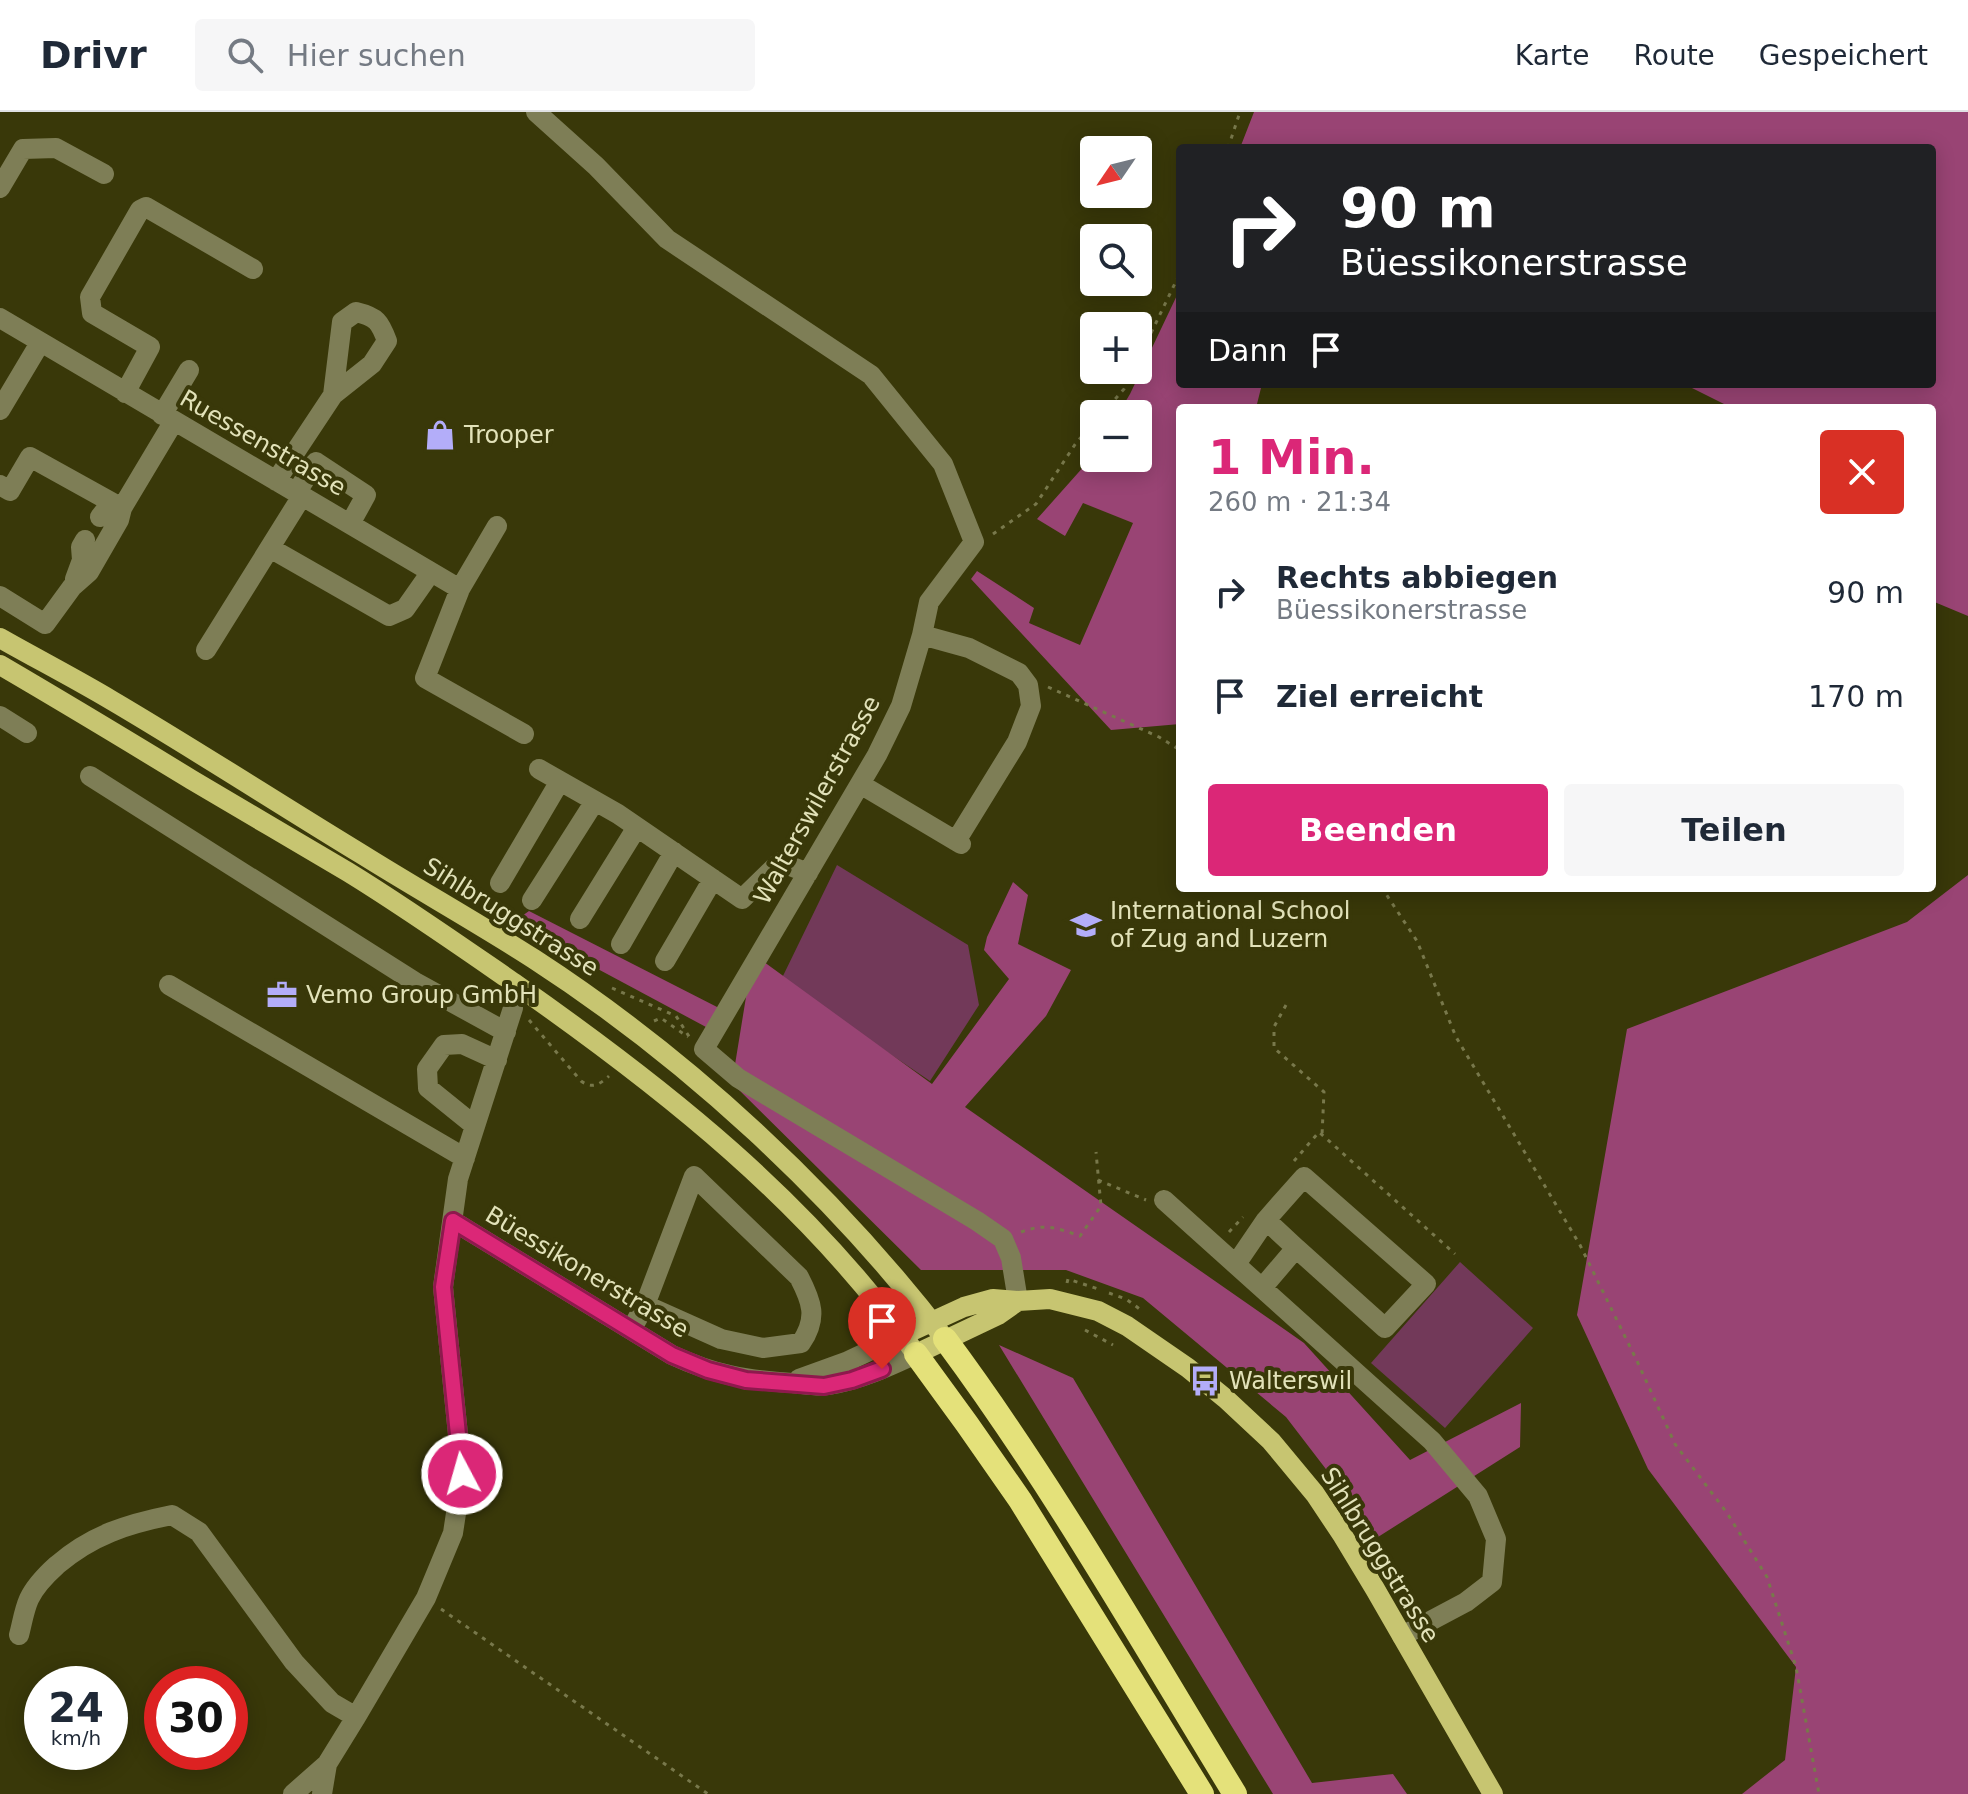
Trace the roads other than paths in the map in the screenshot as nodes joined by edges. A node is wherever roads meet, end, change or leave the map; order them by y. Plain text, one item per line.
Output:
1 (536, 112) edge
2 (104, 174) dead end
3 (0, 188) edge
4 (253, 269) dead end
5 (0, 318) edge
6 (40, 343) junction
7 (189, 370) dead end
8 (125, 393) junction
9 (333, 395) dead end
10 (0, 410) edge
11 (168, 418) junction
12 (276, 481) junction
13 (0, 485) edge
14 (299, 494) junction
15 (122, 508) junction
16 (100, 517) dead end
17 (350, 524) junction
18 (497, 526) dead end
19 (85, 540) dead end
20 (270, 548) junction
21 (431, 572) junction
22 (72, 587) junction
23 (460, 589) junction
24 (0, 596) edge
25 (922, 635) junction
26 (0, 638) edge
27 (206, 650) dead end
28 (0, 665) edge
29 (0, 716) edge
30 (27, 733) dead end
31 (524, 734) dead end
32 (539, 769) dead end
33 (90, 776) dead end
34 (560, 781) junction
35 (860, 784) junction
36 (595, 801) junction
37 (637, 827) junction
38 (674, 852) junction
39 (808, 873) junction
40 (713, 879) junction
41 (500, 883) dead end
42 (532, 900) dead end
43 (580, 919) dead end
44 (621, 944) dead end
45 (665, 961) dead end
46 (169, 985) dead end
47 (513, 1008) road end
48 (506, 1032) junction
49 (497, 1060) junction
50 (475, 1126) junction
51 (465, 1158) junction
52 (1164, 1200) road end
53 (1266, 1220) junction
54 (453, 1221) junction
55 (1296, 1248) junction
56 (1236, 1264) junction
57 (1262, 1288) junction
58 (1018, 1301) junction
59 (645, 1305) junction
60 (631, 1330) junction
61 (938, 1330) junction
62 (909, 1344) junction
63 (19, 1635) dead end
64 (1402, 1636) junction
65 (356, 1717) junction
66 (327, 1764) junction
67 (293, 1794) edge
68 (322, 1794) edge
69 (1202, 1794) edge
70 (1235, 1794) edge
71 (1493, 1794) edge

1 - 25 street, Walterswilerstrasse
2 - 3 street
4 - 8 street
5 - 6 street, Ruessenstrasse
6 - 8 street, Ruessenstrasse
6 - 10 street
7 - 11 street
8 - 11 street, Ruessenstrasse
9 - 12 street
11 - 12 street, Ruessenstrasse
11 - 15 street
12 - 14 street, Ruessenstrasse
13 - 15 street
14 - 17 street, Ruessenstrasse
14 - 17 street
14 - 20 street
15 - 16 street
15 - 22 street
17 - 21 street, Ruessenstrasse
18 - 23 street
19 - 22 street
20 - 21 street
20 - 27 street
21 - 23 street, Ruessenstrasse
22 - 24 street
23 - 31 street
25 - 35 street, Walterswilerstrasse
25 - 35 street
26 - 61 main road, Sihlbruggstrasse
28 - 62 main road, Sihlbruggstrasse
29 - 30 street
32 - 34 street
33 - 48 street
34 - 36 street
34 - 41 street
35 - 39 street, Walterswilerstrasse
36 - 37 street
36 - 42 street
37 - 38 street
37 - 43 street
38 - 40 street
38 - 44 street
39 - 40 street
39 - 58 street, Walterswilerstrasse
40 - 45 street
46 - 51 street
47 - 48 street
48 - 49 street
49 - 50 street
49 - 50 street
50 - 51 street
51 - 54 street
52 - 56 street
53 - 55 street
53 - 55 street
53 - 56 street
54 - 60 street, Büessikonerstrasse
54 - 65 street, Büessikonerstrasse
55 - 57 street
56 - 57 street
57 - 64 street
58 - 61 main road
58 - 64 main road, Sihlbruggstrasse
59 - 59 street
59 - 60 street
60 - 62 street, Büessikonerstrasse
61 - 62 main road
61 - 70 highway
62 - 69 highway
63 - 65 street
64 - 71 main road, Sihlbruggstrasse
65 - 66 street, Büessikonerstrasse
66 - 67 street, Büessikonerstrasse
66 - 68 street

